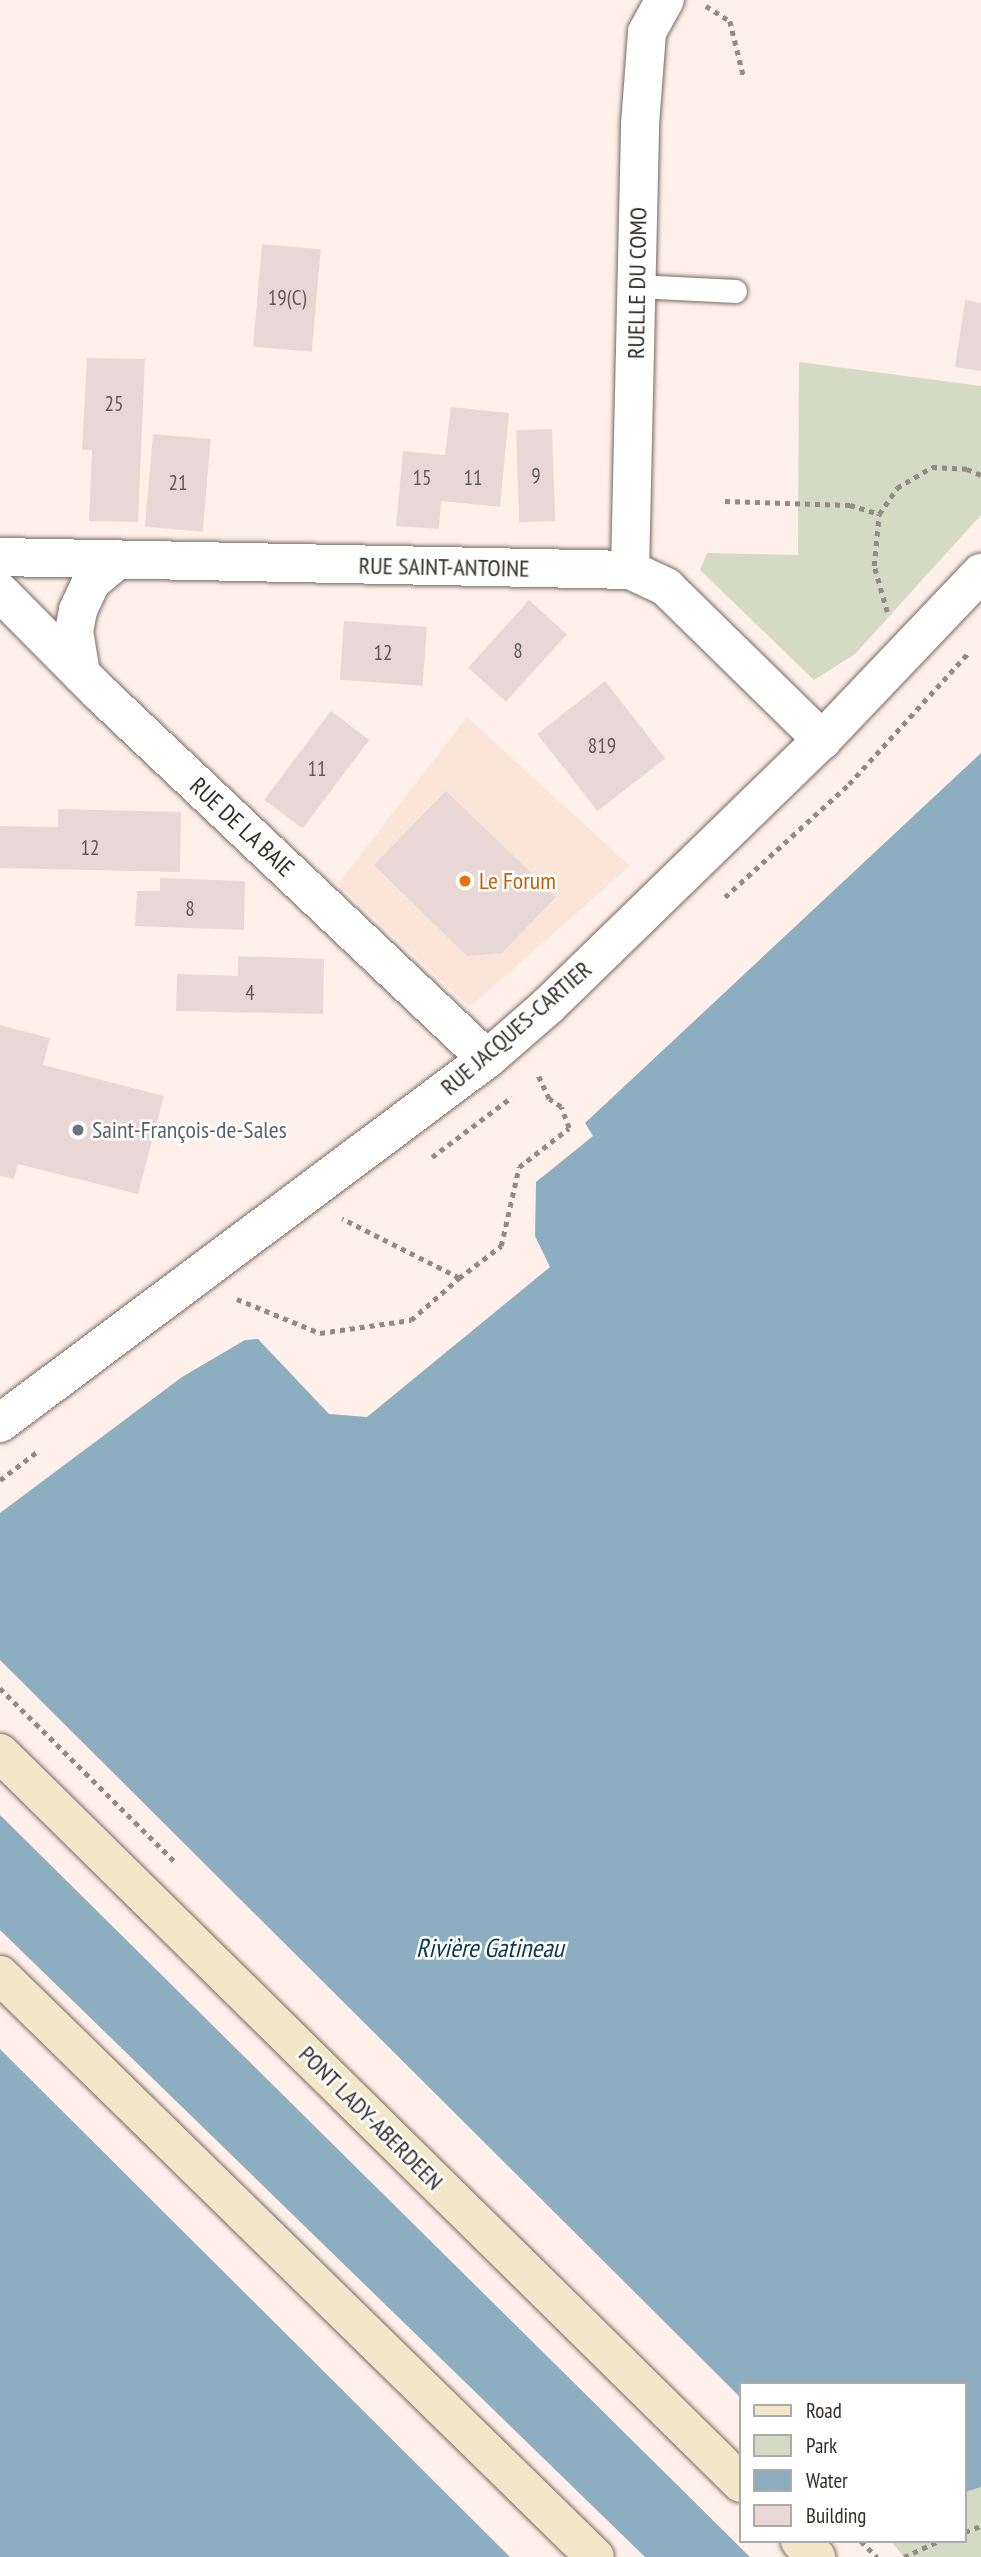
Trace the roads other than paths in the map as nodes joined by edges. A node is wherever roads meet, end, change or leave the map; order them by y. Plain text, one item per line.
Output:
1 (665, 0) edge
2 (637, 286) junction
3 (735, 291) dead end
4 (0, 557) edge
5 (117, 560) junction
6 (630, 570) junction
7 (981, 573) edge
8 (0, 592) edge
9 (81, 674) junction
10 (822, 740) junction
11 (487, 1059) junction
12 (0, 1423) edge
13 (0, 1753) edge
14 (0, 1975) edge
15 (740, 2482) edge
16 (802, 2543) edge
17 (595, 2557) edge
18 (816, 2557) edge

1 - 2 street, RUELLE DU COMO
2 - 3 lane
2 - 6 street, RUELLE DU COMO
4 - 5 street, RUE SAINT-ANTOINE
5 - 6 street, RUE SAINT-ANTOINE
5 - 9 street
6 - 10 street, RUE SAINT-ANTOINE
7 - 10 street, RUE JACQUES-CARTIER
8 - 9 street, RUE DE LA BAIE
9 - 11 street, RUE DE LA BAIE
10 - 11 street, RUE JACQUES-CARTIER
11 - 12 street, RUE JACQUES-CARTIER
13 - 15 main road, PONT LADY-ABERDEEN
14 - 17 main road
16 - 18 main road

